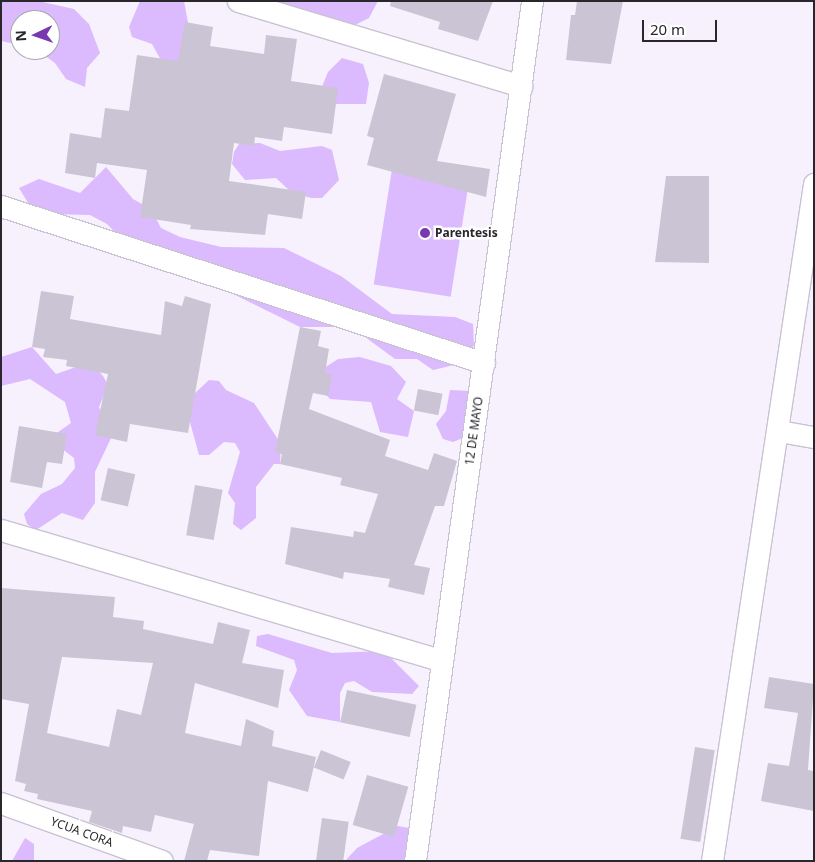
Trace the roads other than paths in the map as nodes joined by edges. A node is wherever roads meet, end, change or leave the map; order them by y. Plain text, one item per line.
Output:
1 (238, 1) edge
2 (532, 1) edge
3 (522, 86) junction
4 (814, 184) edge
5 (1, 206) edge
6 (484, 363) junction
7 (779, 431) junction
8 (814, 437) edge
9 (1, 530) edge
10 (442, 660) junction
11 (1, 804) edge
12 (162, 861) edge
13 (415, 861) edge
14 (712, 861) edge

1 - 3 street
2 - 3 street, 12 DE MAYO
3 - 6 street, 12 DE MAYO
4 - 7 street
5 - 6 street
6 - 10 street, 12 DE MAYO
7 - 8 street
7 - 14 street
9 - 10 street
10 - 13 street, 12 DE MAYO
11 - 12 street, YCUA CORA

